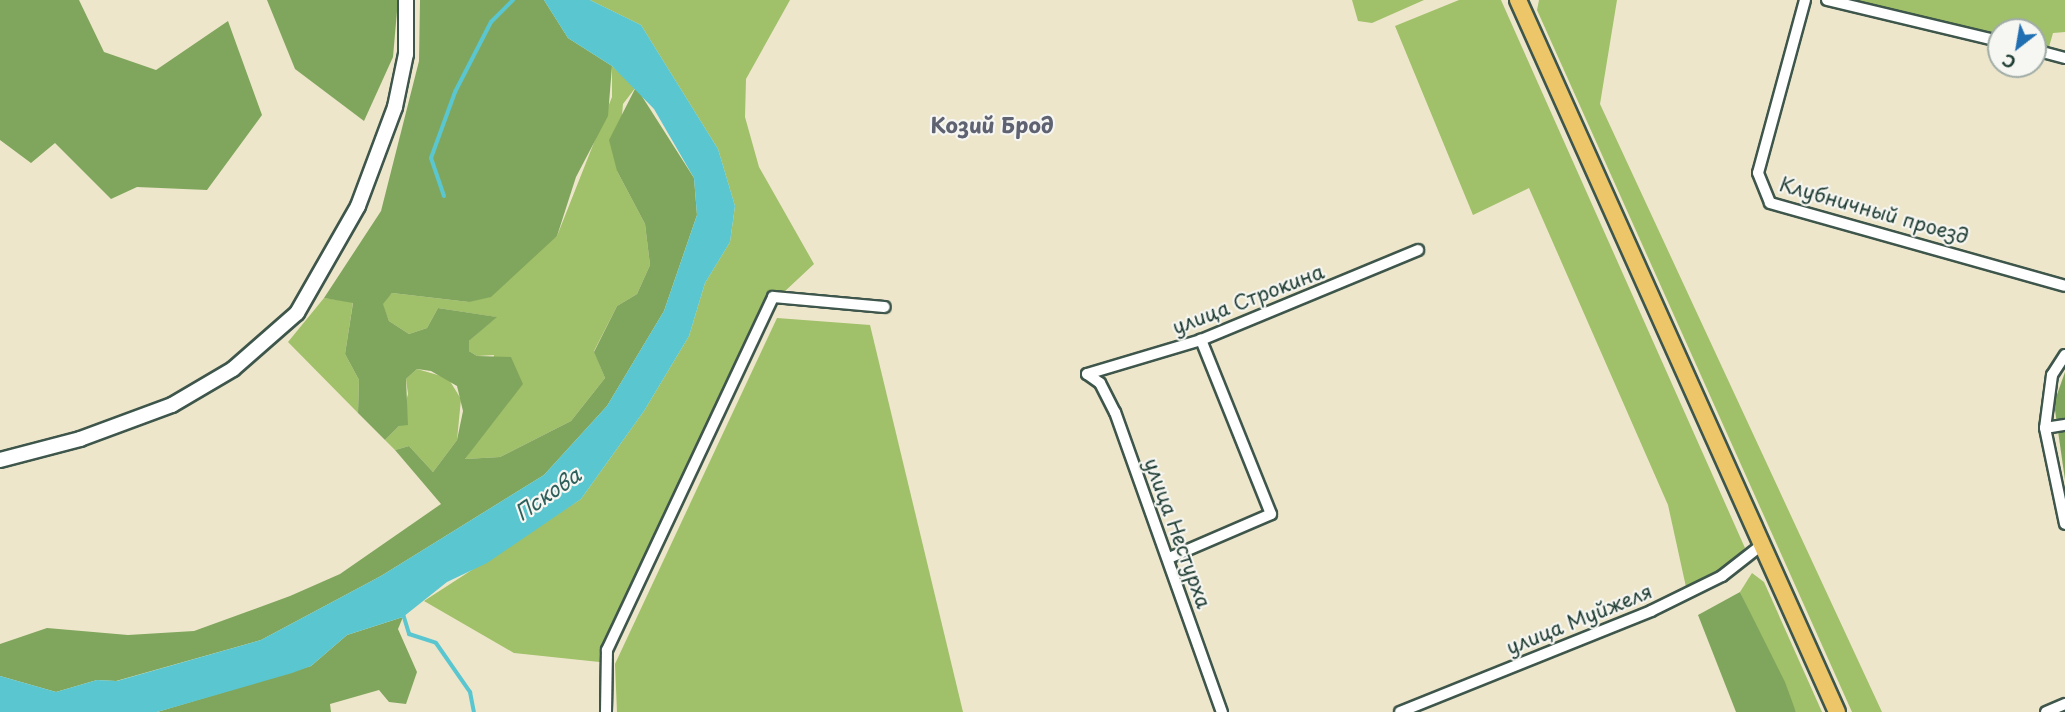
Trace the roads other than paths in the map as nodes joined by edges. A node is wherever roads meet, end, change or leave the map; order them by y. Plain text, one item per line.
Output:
1 (406, 0) edge
2 (1805, 0) edge
3 (1827, 0) edge
4 (1519, 3) edge
5 (1987, 38) edge
6 (2047, 53) edge
7 (2065, 58) edge
8 (1418, 250) dead end
9 (2065, 286) edge
10 (885, 307) dead end
11 (1201, 340) junction
12 (2065, 355) edge
13 (1087, 374) joint
14 (2065, 425) edge
15 (2045, 428) junction
16 (0, 460) edge
17 (2065, 524) edge
18 (1763, 544) junction
19 (1169, 558) junction
20 (2065, 704) edge
21 (606, 712) edge
22 (1222, 712) edge
23 (1400, 712) edge
24 (1837, 712) edge
25 (2046, 712) edge

1 - 16 street
2 - 9 street, Клубничный проезд
3 - 5 street
4 - 18 highway
6 - 7 street
8 - 11 street, улица Строкина
10 - 21 street
11 - 13 street, улица Строкина
11 - 19 street
12 - 15 street
13 - 19 street, улица Нестурха
14 - 15 street
15 - 17 street
18 - 23 street, улица Муйжеля
18 - 24 highway
19 - 22 street, улица Нестурха
20 - 25 street

